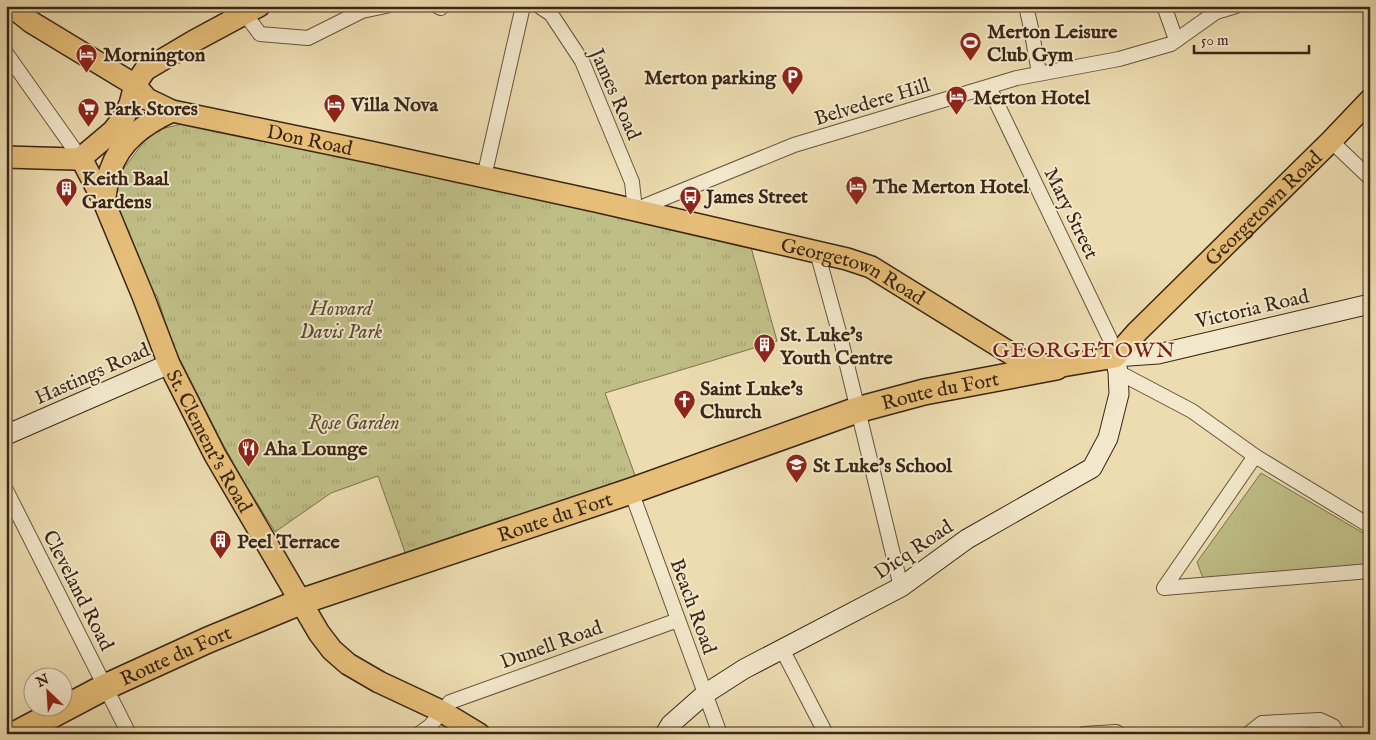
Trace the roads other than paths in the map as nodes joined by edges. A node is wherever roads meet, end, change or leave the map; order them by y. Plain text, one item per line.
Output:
1 (11, 6) edge
2 (386, 6) edge
3 (523, 6) edge
4 (539, 6) edge
5 (1026, 6) edge
6 (1164, 6) edge
7 (1236, 6) edge
8 (252, 10) edge
9 (1178, 39) junction
10 (6, 53) edge
11 (1039, 73) junction
12 (135, 85) junction
13 (989, 86) junction
14 (1370, 100) edge
15 (172, 111) junction
16 (1331, 141) junction
17 (6, 157) edge
18 (77, 158) junction
19 (484, 177) junction
20 (1370, 178) edge
21 (104, 202) junction
22 (635, 210) junction
23 (817, 252) junction
24 (1370, 304) edge
25 (169, 364) junction
26 (1116, 364) junction
27 (1056, 367) junction
28 (857, 410) junction
29 (6, 435) edge
30 (1255, 456) junction
31 (6, 490) edge
32 (631, 491) junction
33 (1370, 526) edge
34 (1370, 571) edge
35 (901, 587) junction
36 (300, 602) junction
37 (678, 620) junction
38 (782, 648) junction
39 (105, 687) junction
40 (705, 694) junction
41 (441, 712) junction
42 (16, 734) edge
43 (129, 734) edge
44 (419, 734) edge
45 (479, 734) edge
46 (665, 734) edge
47 (720, 734) edge
48 (826, 734) edge
49 (1084, 734) edge
50 (1119, 734) edge
51 (1248, 734) edge
52 (1338, 734) edge

1 - 12 main road, Don Road
2 - 8 street
3 - 19 street
4 - 22 street, James Road
5 - 11 street
6 - 9 street
7 - 9 street, Belvedere Hill
8 - 12 main road
9 - 11 street, Belvedere Hill
10 - 18 street
11 - 13 street, Belvedere Hill
12 - 15 main road, Don Road
12 - 18 main road
13 - 22 street, Belvedere Hill
13 - 26 street, Mary Street
14 - 16 main road, Georgetown Road
15 - 19 main road, Don Road
15 - 21 main road
16 - 20 street
16 - 26 main road, Georgetown Road
17 - 18 main road
18 - 21 main road, St. Clement's Road
19 - 22 main road, Don Road
21 - 25 main road, St. Clement's Road
22 - 23 main road, Georgetown Road
23 - 27 main road, Georgetown Road
23 - 28 street
24 - 26 main road, Victoria Road
25 - 29 main road, Hastings Road
25 - 36 main road, St. Clement's Road
26 - 27 main road, Route du Fort
26 - 30 street
26 - 35 main road, Dicq Road
27 - 28 highway, Route du Fort
28 - 32 highway, Route du Fort
28 - 35 street
30 - 33 street
30 - 34 street
31 - 39 street, Cleveland Road
32 - 36 highway, Route du Fort
32 - 37 street, Beach Road
35 - 38 main road, Dicq Road
36 - 39 highway, Route du Fort
36 - 41 main road, St. Clement's Road
37 - 40 street, Beach Road
37 - 41 street, Dunell Road
38 - 40 main road, Dicq Road
38 - 48 street
39 - 42 highway, Route du Fort
39 - 43 street, Cleveland Road
40 - 46 main road, Dicq Road
40 - 47 street, Beach Road
41 - 44 street, Dunell Road
41 - 45 main road, St. Clement's Road
49 - 50 street
51 - 52 street

